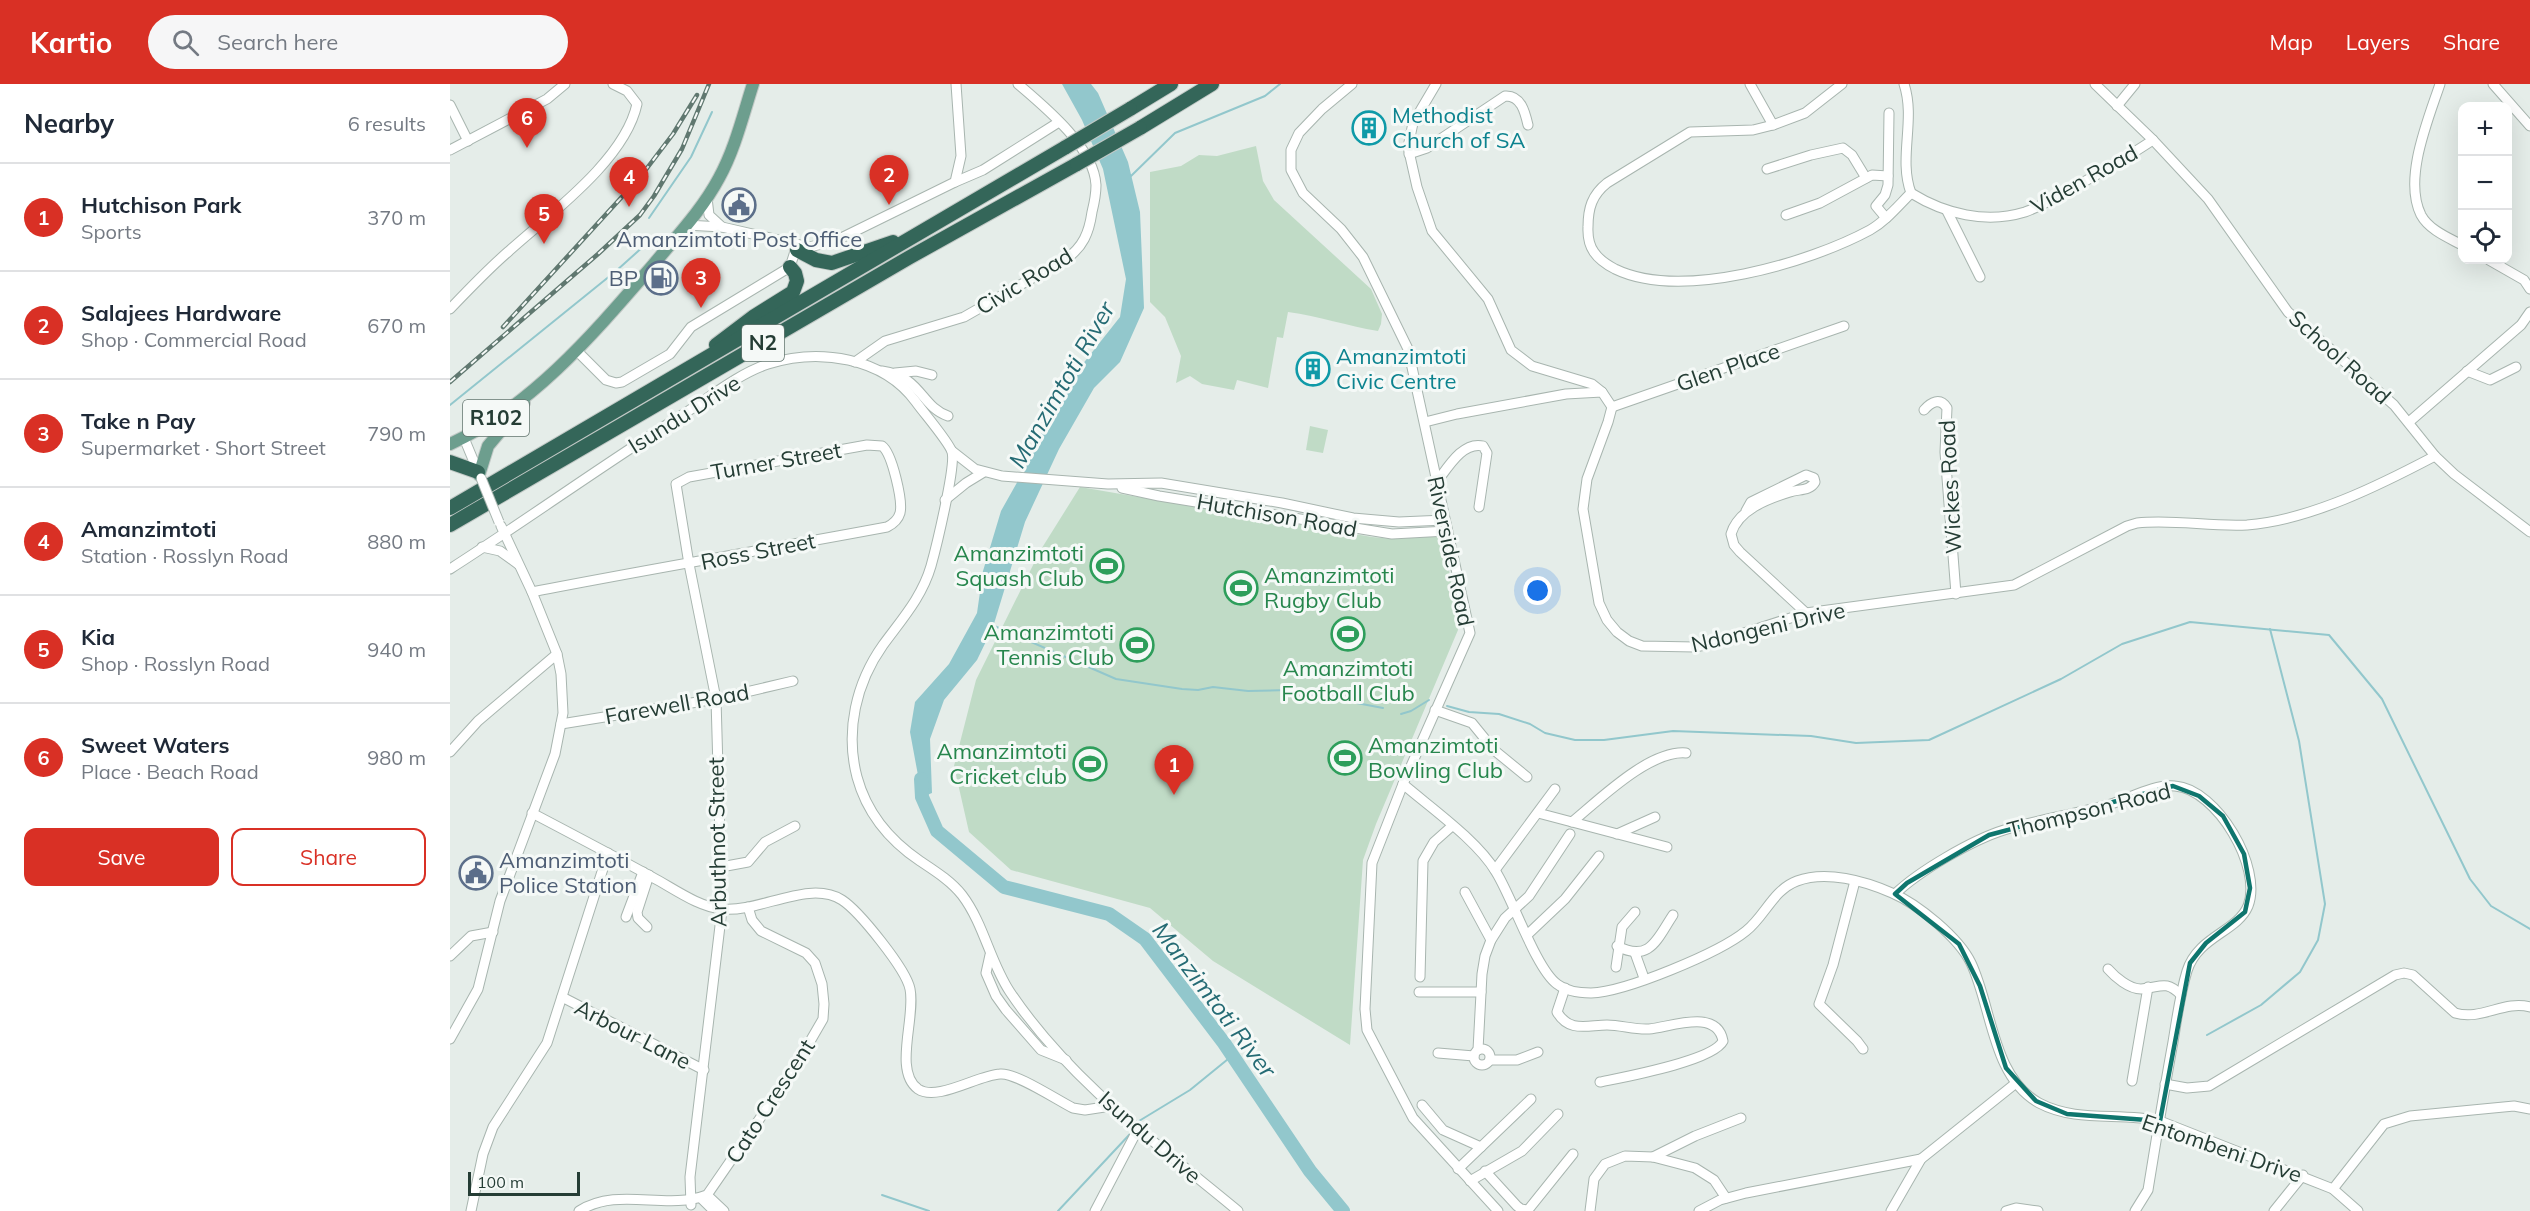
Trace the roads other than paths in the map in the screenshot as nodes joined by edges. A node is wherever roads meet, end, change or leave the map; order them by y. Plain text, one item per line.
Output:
1 (565, 84) edge
2 (613, 84) edge
3 (753, 84) edge
4 (956, 84) edge
5 (1018, 84) edge
6 (1171, 84) edge
7 (1212, 84) edge
8 (1352, 84) edge
9 (1436, 84) edge
10 (1750, 84) edge
11 (1842, 84) edge
12 (1904, 84) edge
13 (2095, 84) edge
14 (2135, 84) edge
15 (2440, 84) edge
16 (2493, 84) edge
17 (450, 105) edge
18 (2117, 106) junction
19 (1889, 112) dead end
20 (1059, 122) junction
21 (1528, 125) dead end
22 (1773, 125) junction
23 (2530, 126) edge
24 (2153, 140) junction
25 (468, 141) junction
26 (450, 150) edge
27 (1409, 154) junction
28 (1767, 169) dead end
29 (1888, 176) junction
30 (1866, 178) junction
31 (955, 182) junction
32 (1911, 193) junction
33 (706, 198) junction
34 (1947, 211) junction
35 (1786, 215) dead end
36 (1886, 218) junction
37 (686, 225) junction
38 (722, 227) junction
39 (909, 239) junction
40 (2458, 242) edge
41 (802, 249) junction
42 (2496, 264) edge
43 (792, 270) junction
44 (1980, 277) dead end
45 (2530, 289) edge
46 (450, 309) edge
47 (2530, 312) edge
48 (1844, 326) dead end
49 (576, 350) junction
50 (703, 360) junction
51 (855, 362) junction
52 (2516, 368) dead end
53 (876, 371) junction
54 (2467, 371) junction
55 (895, 373) junction
56 (932, 375) dead end
57 (538, 386) junction
58 (1602, 392) junction
59 (1612, 407) junction
60 (1924, 410) dead end
61 (948, 416) dead end
62 (1425, 422) junction
63 (2409, 422) junction
64 (464, 438) junction
65 (450, 444) edge
66 (874, 444) joint
67 (952, 451) junction
68 (2435, 456) junction
69 (450, 462) edge
70 (984, 472) junction
71 (479, 475) junction
72 (678, 482) joint
73 (1436, 483) junction
74 (1108, 484) junction
75 (471, 495) junction
76 (945, 500) junction
77 (450, 503) edge
78 (1441, 506) junction
79 (1479, 507) dead end
80 (450, 508) edge
81 (1746, 512) junction
82 (1445, 520) junction
83 (1418, 521) junction
84 (450, 525) edge
85 (1447, 531) junction
86 (504, 532) junction
87 (2530, 532) edge
88 (482, 547) junction
89 (689, 564) junction
90 (520, 566) junction
91 (450, 569) edge
92 (532, 592) junction
93 (1956, 594) junction
94 (1806, 613) junction
95 (556, 654) junction
96 (793, 681) dead end
97 (716, 699) junction
98 (1436, 710) junction
99 (561, 724) junction
100 (450, 752) edge
101 (1686, 753) dead end
102 (1527, 777) dead end
103 (1403, 784) junction
104 (1556, 789) dead end
105 (532, 813) junction
106 (1538, 813) junction
107 (1655, 817) dead end
108 (1572, 822) junction
109 (795, 826) dead end
110 (1452, 826) junction
111 (1570, 834) dead end
112 (1617, 834) junction
113 (1667, 847) dead end
114 (608, 853) junction
115 (1599, 856) dead end
116 (721, 867) junction
117 (1496, 870) junction
118 (646, 874) junction
119 (1855, 881) junction
120 (1465, 892) dead end
121 (1895, 894) junction
122 (748, 907) junction
123 (722, 909) junction
124 (1515, 909) junction
125 (1635, 912) dead end
126 (1673, 915) dead end
127 (626, 917) dead end
128 (647, 927) dead end
129 (493, 932) junction
130 (1527, 935) junction
131 (1491, 940) junction
132 (1617, 946) junction
133 (1635, 953) junction
134 (990, 955) junction
135 (450, 956) edge
136 (1616, 967) dead end
137 (2108, 969) dead end
138 (1420, 977) dead end
139 (1644, 978) junction
140 (2148, 987) junction
141 (1565, 988) junction
142 (1419, 992) dead end
143 (1481, 993) junction
144 (2181, 995) junction
145 (562, 997) junction
146 (2530, 1008) edge
147 (450, 1039) edge
148 (1863, 1049) dead end
149 (1538, 1052) dead end
150 (1438, 1053) dead end
151 (1476, 1053) junction
152 (1066, 1059) junction
153 (704, 1070) junction
154 (2132, 1081) dead end
155 (1600, 1082) dead end
156 (2016, 1083) junction
157 (2165, 1084) junction
158 (1531, 1099) dead end
159 (1422, 1105) dead end
160 (1111, 1106) junction
161 (2530, 1109) edge
162 (1558, 1114) dead end
163 (1741, 1118) dead end
164 (2160, 1121) junction
165 (1138, 1129) junction
166 (1481, 1147) junction
167 (1573, 1154) dead end
168 (1653, 1156) junction
169 (1921, 1159) junction
170 (1458, 1169) junction
171 (1485, 1171) junction
172 (2302, 1175) junction
173 (1470, 1181) junction
174 (2333, 1189) junction
175 (704, 1197) junction
176 (1726, 1198) junction
177 (691, 1205) junction
178 (471, 1211) edge
179 (579, 1211) edge
180 (714, 1211) edge
181 (724, 1211) edge
182 (1095, 1211) edge
183 (1238, 1211) edge
184 (1498, 1211) edge
185 (1590, 1211) edge
186 (1699, 1211) edge
187 (1891, 1211) edge
188 (2006, 1211) edge
189 (2038, 1211) edge
190 (2135, 1211) edge
191 (2274, 1211) edge
192 (2358, 1211) edge

1 - 25 street
2 - 46 street
3 - 33 main road, R102
4 - 31 street
5 - 20 street, Civic Road
6 - 39 highway, N2, bridge
7 - 84 highway, N2, bridge
8 - 62 street, Riverside Road
9 - 27 street
10 - 22 street
11 - 22 street
12 - 32 street
13 - 18 street, School Road
14 - 18 street
15 - 40 street
16 - 23 street
17 - 25 street
18 - 24 street, School Road
19 - 29 street
20 - 31 street
20 - 51 street, Civic Road
21 - 27 street
22 - 36 street
24 - 34 street, Viden Road
24 - 63 street, School Road
25 - 26 street
27 - 58 street
28 - 30 street
29 - 30 street
29 - 36 street
30 - 35 street
31 - 41 street
32 - 34 street, Viden Road
32 - 36 street
33 - 37 main road, R102
33 - 38 street
34 - 44 street
37 - 38 street
37 - 49 main road, R102
38 - 41 street
39 - 41 highway
39 - 50 highway, N2
41 - 43 street
42 - 45 street
43 - 49 street
43 - 50 highway
47 - 54 street
48 - 59 street, Glen Place
49 - 57 main road, R102
50 - 75 highway, N2
51 - 53 street, Isundu Drive
51 - 86 street, Isundu Drive
52 - 54 street
53 - 55 street
53 - 67 street, Isundu Drive
54 - 63 street
55 - 56 street
55 - 61 street
57 - 64 main road, R102
57 - 71 main road
58 - 59 street
58 - 62 street
59 - 94 street, Ndongeni Drive
60 - 93 street, Wickes Road
62 - 73 street, Riverside Road
63 - 68 street, School Road
64 - 65 main road, R102
64 - 71 street
66 - 72 street, Turner Street
66 - 89 street, Ross Street
67 - 70 street, Hutchison Road
67 - 76 street, Isundu Drive
68 - 87 street, School Road
68 - 93 street, Ndongeni Drive
69 - 71 highway
70 - 74 street, Hutchison Road
70 - 76 street
71 - 86 street, bridge
72 - 89 street, Arbuthnot Street
73 - 78 street, Riverside Road
73 - 79 street
74 - 83 street, Hutchison Road
74 - 85 street, Hutchison Road
75 - 77 highway
75 - 80 highway, N2
76 - 134 street, Isundu Drive
78 - 82 street, Riverside Road
78 - 83 street
81 - 81 street
81 - 94 street
82 - 83 street, Hutchison Road
82 - 85 street, Riverside Road
85 - 98 street, Riverside Road
86 - 88 street, Isundu Drive
86 - 90 street
88 - 90 street
88 - 91 street, Isundu Drive
89 - 92 street, Ross Street
89 - 97 street, Arbuthnot Street
90 - 92 street
92 - 95 street
93 - 94 street, Ndongeni Drive
95 - 99 street
95 - 100 street
96 - 97 street, Farewell Road
97 - 99 street, Farewell Road
97 - 116 street, Arbuthnot Street
98 - 102 street
98 - 103 street, Riverside Road
99 - 105 street
101 - 108 street
103 - 110 street
103 - 170 street, Riverside Road
104 - 106 street
105 - 114 street
105 - 129 street
106 - 108 street
106 - 117 street
107 - 112 street
108 - 112 street
109 - 116 street
110 - 117 street
110 - 138 street
111 - 124 street
112 - 113 street
114 - 118 street
114 - 145 street
115 - 130 street
116 - 123 street, Arbuthnot Street
117 - 124 street
118 - 123 street
118 - 127 street
118 - 128 street
119 - 121 street, Entombeni Drive
119 - 139 street, Entombeni Drive
119 - 148 street
120 - 131 street
121 - 144 street, Thompson Road
121 - 156 street, Entombeni Drive
122 - 123 street
122 - 160 street
122 - 175 street, Cato Crescent
123 - 153 street, Arbuthnot Street
124 - 130 street
124 - 131 street
125 - 132 street
126 - 133 street
129 - 135 street
129 - 147 street
130 - 141 street
131 - 143 street
132 - 133 street
132 - 136 street
133 - 139 street
134 - 152 street, Isundu Drive
134 - 152 street, Isundu Drive
137 - 140 street
139 - 141 street, Entombeni Drive
140 - 144 street
140 - 154 street
141 - 155 street
142 - 143 street
143 - 151 street
144 - 157 street, Thompson Road
145 - 153 street, Arbour Lane
145 - 178 street
146 - 157 street
149 - 151 street
150 - 151 street
152 - 160 street, Isundu Drive
153 - 177 street, Arbuthnot Street
156 - 164 street, Entombeni Drive
156 - 169 street
157 - 164 street, Thompson Road
158 - 166 street
159 - 166 street
160 - 165 street, Isundu Drive
161 - 174 street
162 - 171 street
163 - 168 street
164 - 172 street, Entombeni Drive
164 - 190 street, Thompson Road
165 - 182 street
165 - 183 street, Isundu Drive
166 - 170 street
167 - 171 street
168 - 176 street
168 - 185 street
169 - 176 street
169 - 187 street
170 - 173 street, Riverside Road
171 - 173 street
172 - 174 street, Entombeni Drive
172 - 191 street
173 - 184 street, Riverside Road
174 - 192 street, Entombeni Drive
175 - 177 street, Cato Crescent
175 - 180 street
175 - 181 street
176 - 186 street
177 - 179 street, Cato Crescent
188 - 189 street

